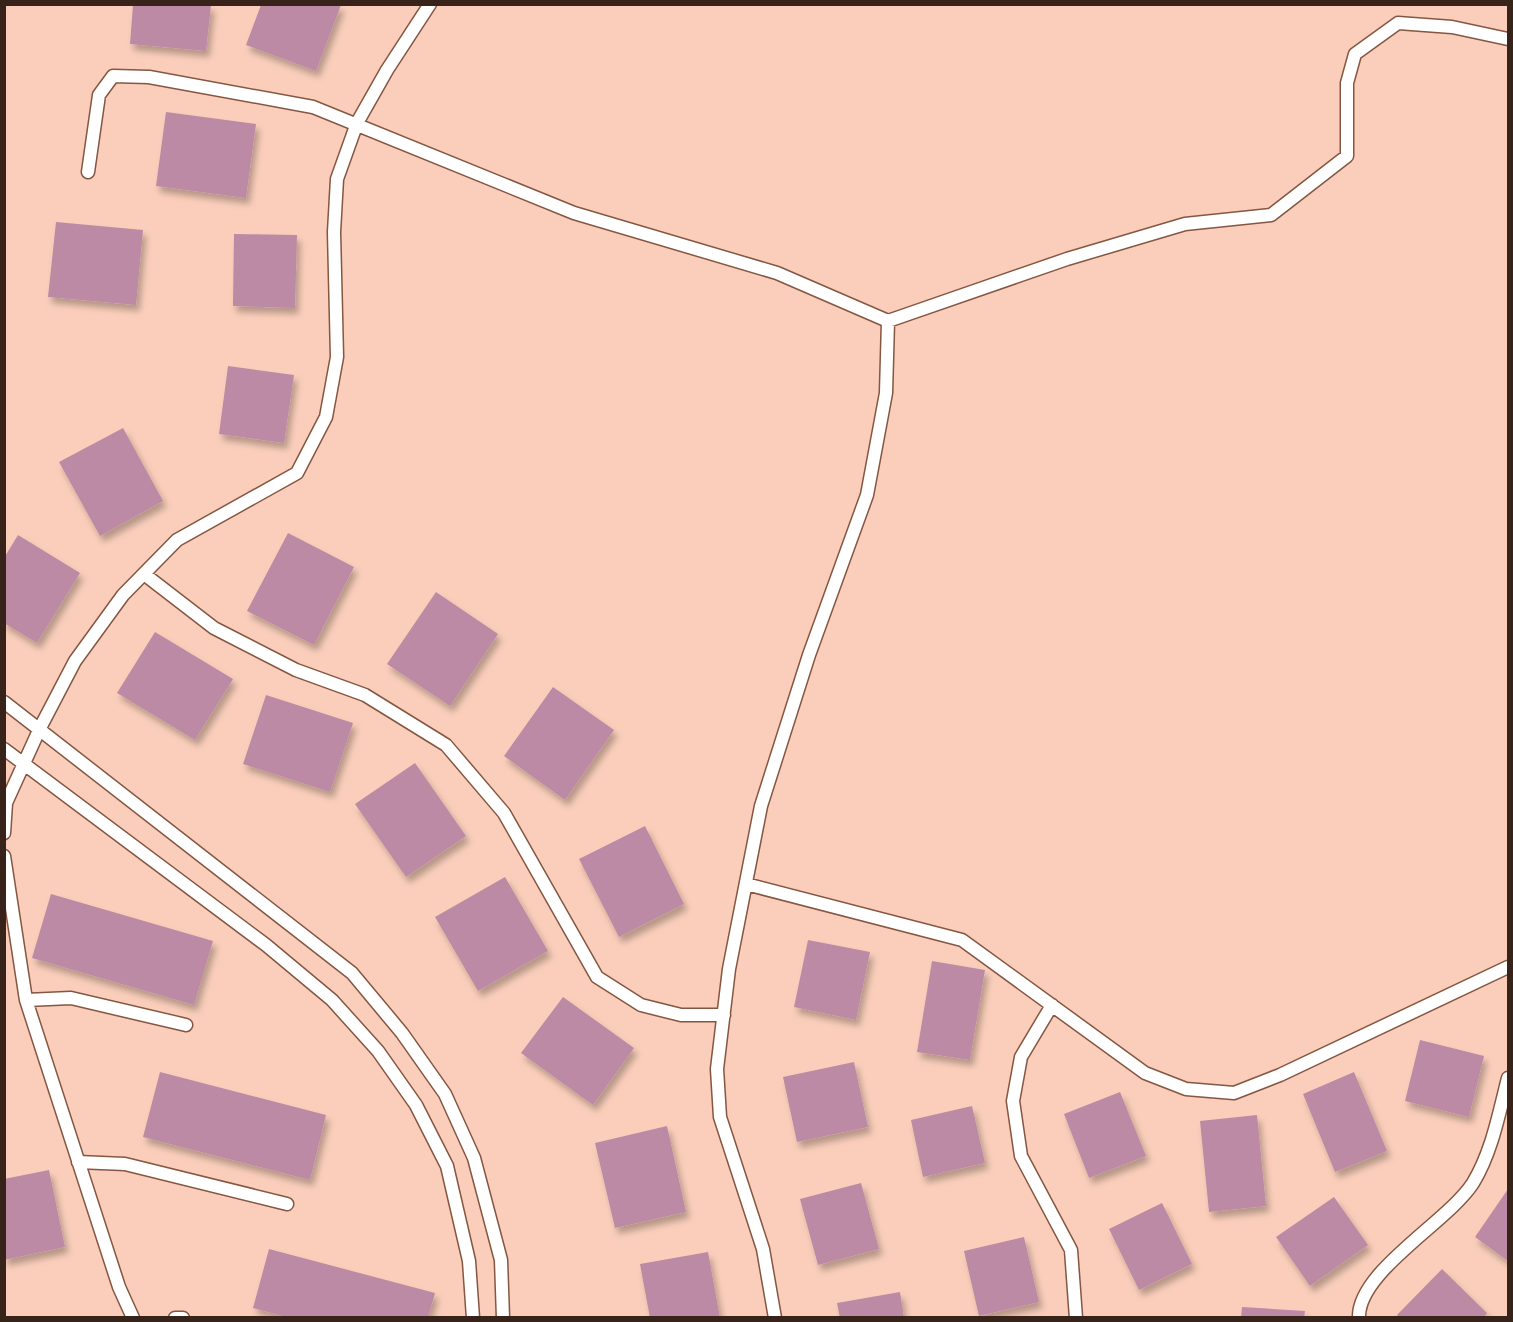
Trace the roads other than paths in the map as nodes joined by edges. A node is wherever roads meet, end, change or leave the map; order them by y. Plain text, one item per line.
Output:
1 (430, 4) edge
2 (1509, 39) edge
3 (357, 123) junction
4 (88, 172) dead end
5 (888, 321) junction
6 (144, 573) junction
7 (4, 702) edge
8 (40, 729) junction
9 (4, 749) edge
10 (24, 764) junction
11 (4, 833) edge
12 (4, 856) edge
13 (746, 884) junction
14 (1509, 967) edge
15 (26, 1000) junction
16 (1052, 1005) junction
17 (724, 1015) junction
18 (186, 1025) dead end
19 (1509, 1078) edge
20 (78, 1162) junction
21 (287, 1204) dead end
22 (133, 1317) edge
23 (175, 1317) edge
24 (183, 1317) edge
25 (472, 1317) edge
26 (503, 1317) edge
27 (775, 1317) edge
28 (1076, 1317) edge
29 (1359, 1317) edge

1 - 3 lane
2 - 5 lane
3 - 4 lane
3 - 5 lane
3 - 6 lane
5 - 13 lane
6 - 8 lane
6 - 17 lane
7 - 8 lane
8 - 10 lane
8 - 26 lane
9 - 10 lane
10 - 11 lane
10 - 25 lane
12 - 15 lane
13 - 16 lane
13 - 17 lane
14 - 16 lane
15 - 18 lane
15 - 20 lane
16 - 28 lane
17 - 27 lane
19 - 29 lane
20 - 21 lane
20 - 22 lane
23 - 24 lane

